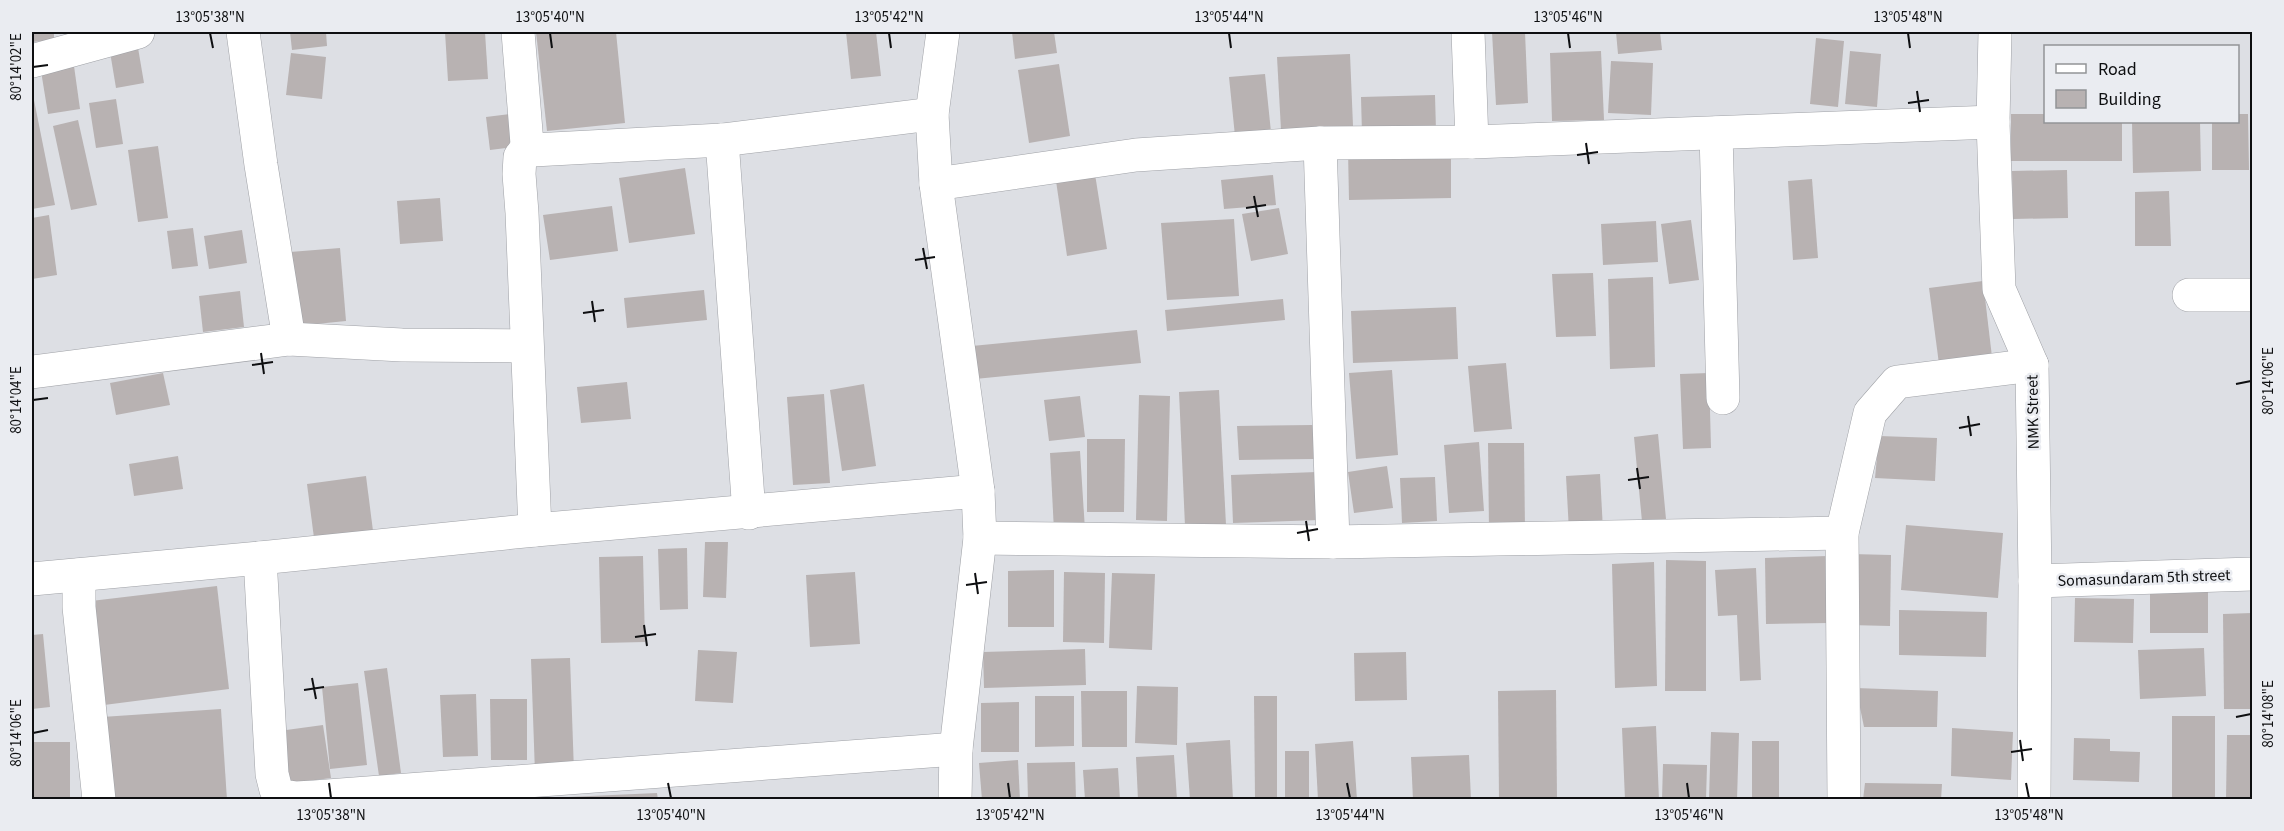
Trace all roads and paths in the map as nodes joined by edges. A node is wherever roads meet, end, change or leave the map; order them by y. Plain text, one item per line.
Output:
1 (138, 32) edge
2 (243, 32) edge
3 (518, 32) edge
4 (943, 32) edge
5 (1468, 32) edge
6 (1995, 32) edge
7 (32, 61) edge
8 (932, 114) junction
9 (1993, 122) junction
10 (1716, 133) junction
11 (722, 140) junction
12 (1472, 142) junction
13 (1320, 143) junction
14 (530, 146) junction
15 (936, 184) junction
16 (2189, 295) dead end
17 (2253, 295) edge
18 (289, 339) junction
19 (526, 346) junction
20 (2032, 365) junction
21 (32, 372) edge
22 (1723, 398) dead end
23 (978, 491) junction
24 (749, 513) junction
25 (535, 530) junction
26 (1842, 532) junction
27 (980, 538) junction
28 (1333, 542) junction
29 (260, 558) junction
30 (2253, 574) edge
31 (79, 575) junction
32 (32, 579) edge
33 (2035, 581) junction
34 (956, 749) junction
35 (99, 800) edge
36 (956, 800) edge
37 (1844, 800) edge
38 (2034, 800) edge

1 - 7 street
2 - 18 street
3 - 14 street
4 - 8 street
5 - 12 street
6 - 9 street, NMK Street
8 - 11 street
8 - 15 street
9 - 10 street
9 - 20 street, NMK Street
10 - 12 street
10 - 22 street
11 - 14 street
11 - 24 street
12 - 13 street
13 - 15 street
13 - 28 street
14 - 19 street
15 - 23 street
16 - 17 street
18 - 19 street
18 - 21 street
19 - 25 street
20 - 26 street
20 - 33 street, NMK Street
23 - 24 street
23 - 27 street
24 - 25 street
25 - 29 street
26 - 28 street
26 - 37 street
27 - 28 street
27 - 34 street
29 - 31 street
29 - 34 street
30 - 33 street, Somasundaram 5th street
31 - 32 street
31 - 35 street
33 - 38 street, NMK Street
34 - 36 street

